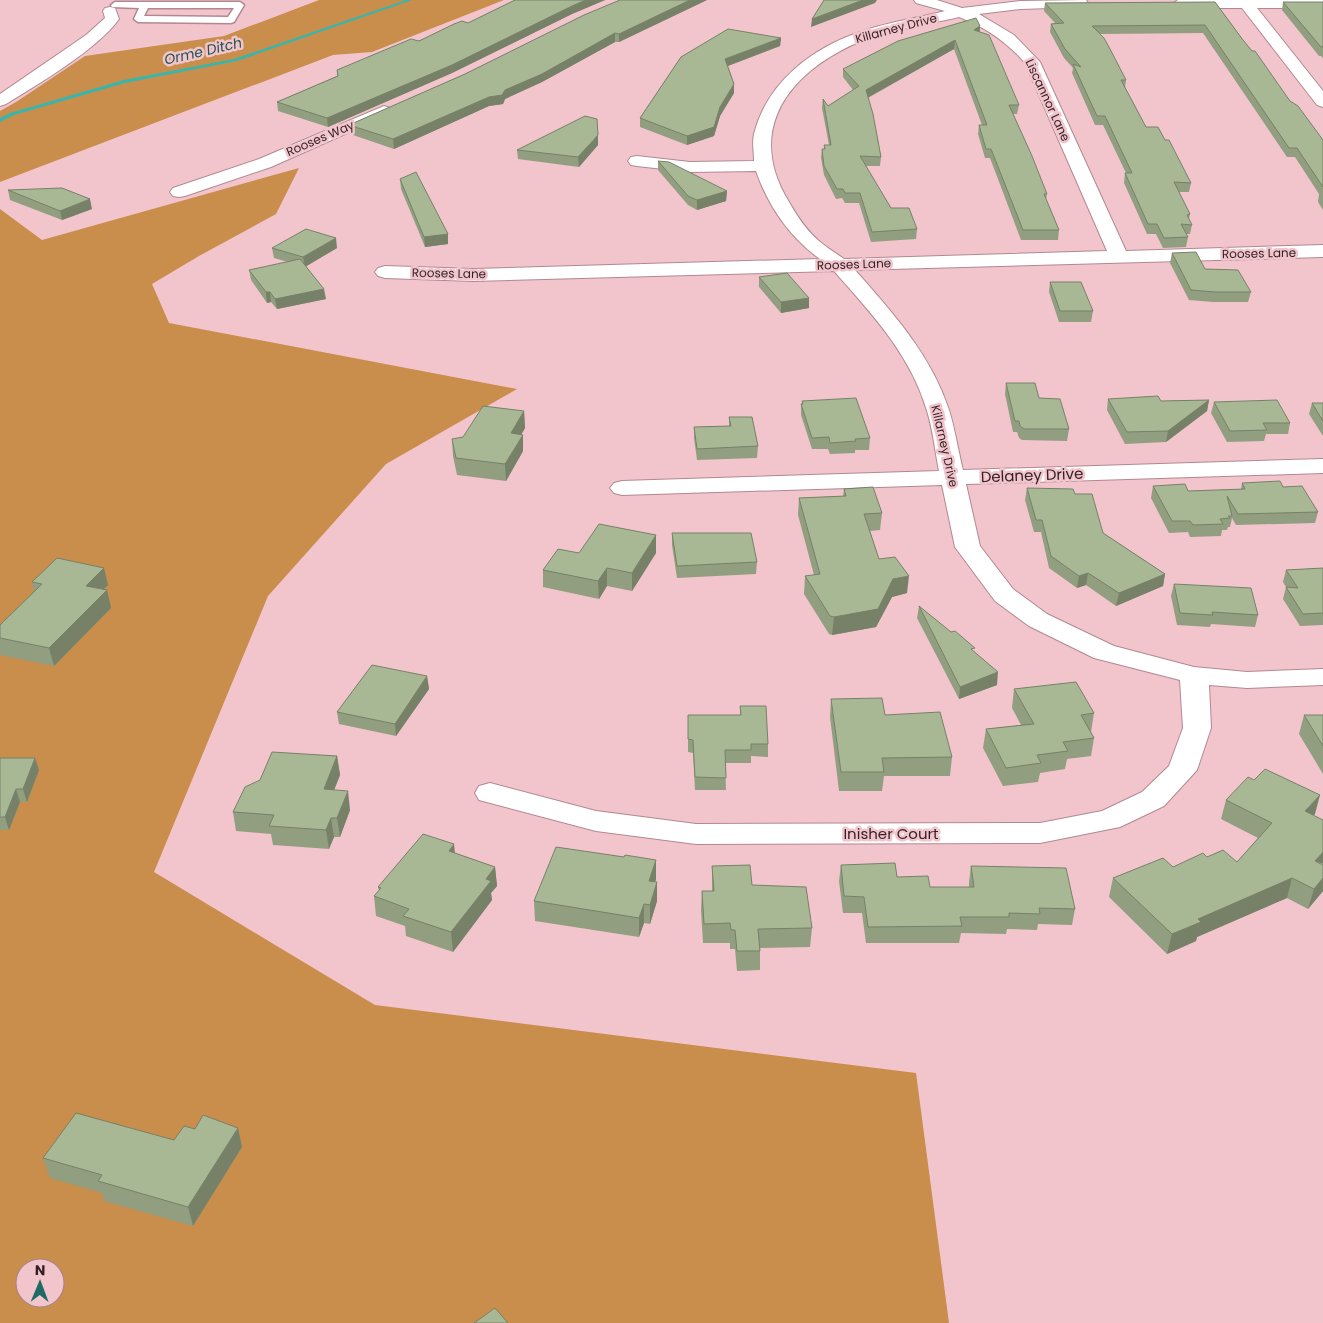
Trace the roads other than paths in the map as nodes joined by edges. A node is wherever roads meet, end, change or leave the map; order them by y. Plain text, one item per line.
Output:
1 (921, 0) edge
2 (1244, 2) edge
3 (1093, 3) edge
4 (1169, 4) edge
5 (1323, 4) edge
6 (115, 5) edge
7 (145, 5) junction
8 (960, 12) junction
9 (0, 102) edge
10 (1323, 102) edge
11 (397, 105) edge
12 (637, 161) dead end
13 (763, 166) junction
14 (179, 192) dead end
15 (1323, 252) edge
16 (1120, 257) junction
17 (840, 264) junction
18 (385, 272) dead end
19 (1323, 466) edge
20 (952, 478) junction
21 (622, 488) dead end
22 (1194, 676) junction
23 (1323, 677) edge
24 (490, 793) dead end

1 - 8 street, Liscannor Lane
2 - 4 street
2 - 5 street
2 - 10 street
3 - 8 street
6 - 7 lane
6 - 9 street
7 - 7 lane
8 - 13 street, Killarney Drive
8 - 16 street, Liscannor Lane
11 - 14 street, Rooses Way
12 - 13 street
13 - 17 street, Killarney Drive
15 - 16 street, Rooses Lane
16 - 17 street, Rooses Lane
17 - 18 street, Rooses Lane
17 - 20 street, Killarney Drive
19 - 20 street, Delaney Drive
20 - 21 street, Delaney Drive
20 - 22 street, Killarney Drive
22 - 23 street, Killarney Drive
22 - 24 street, Inisher Court

